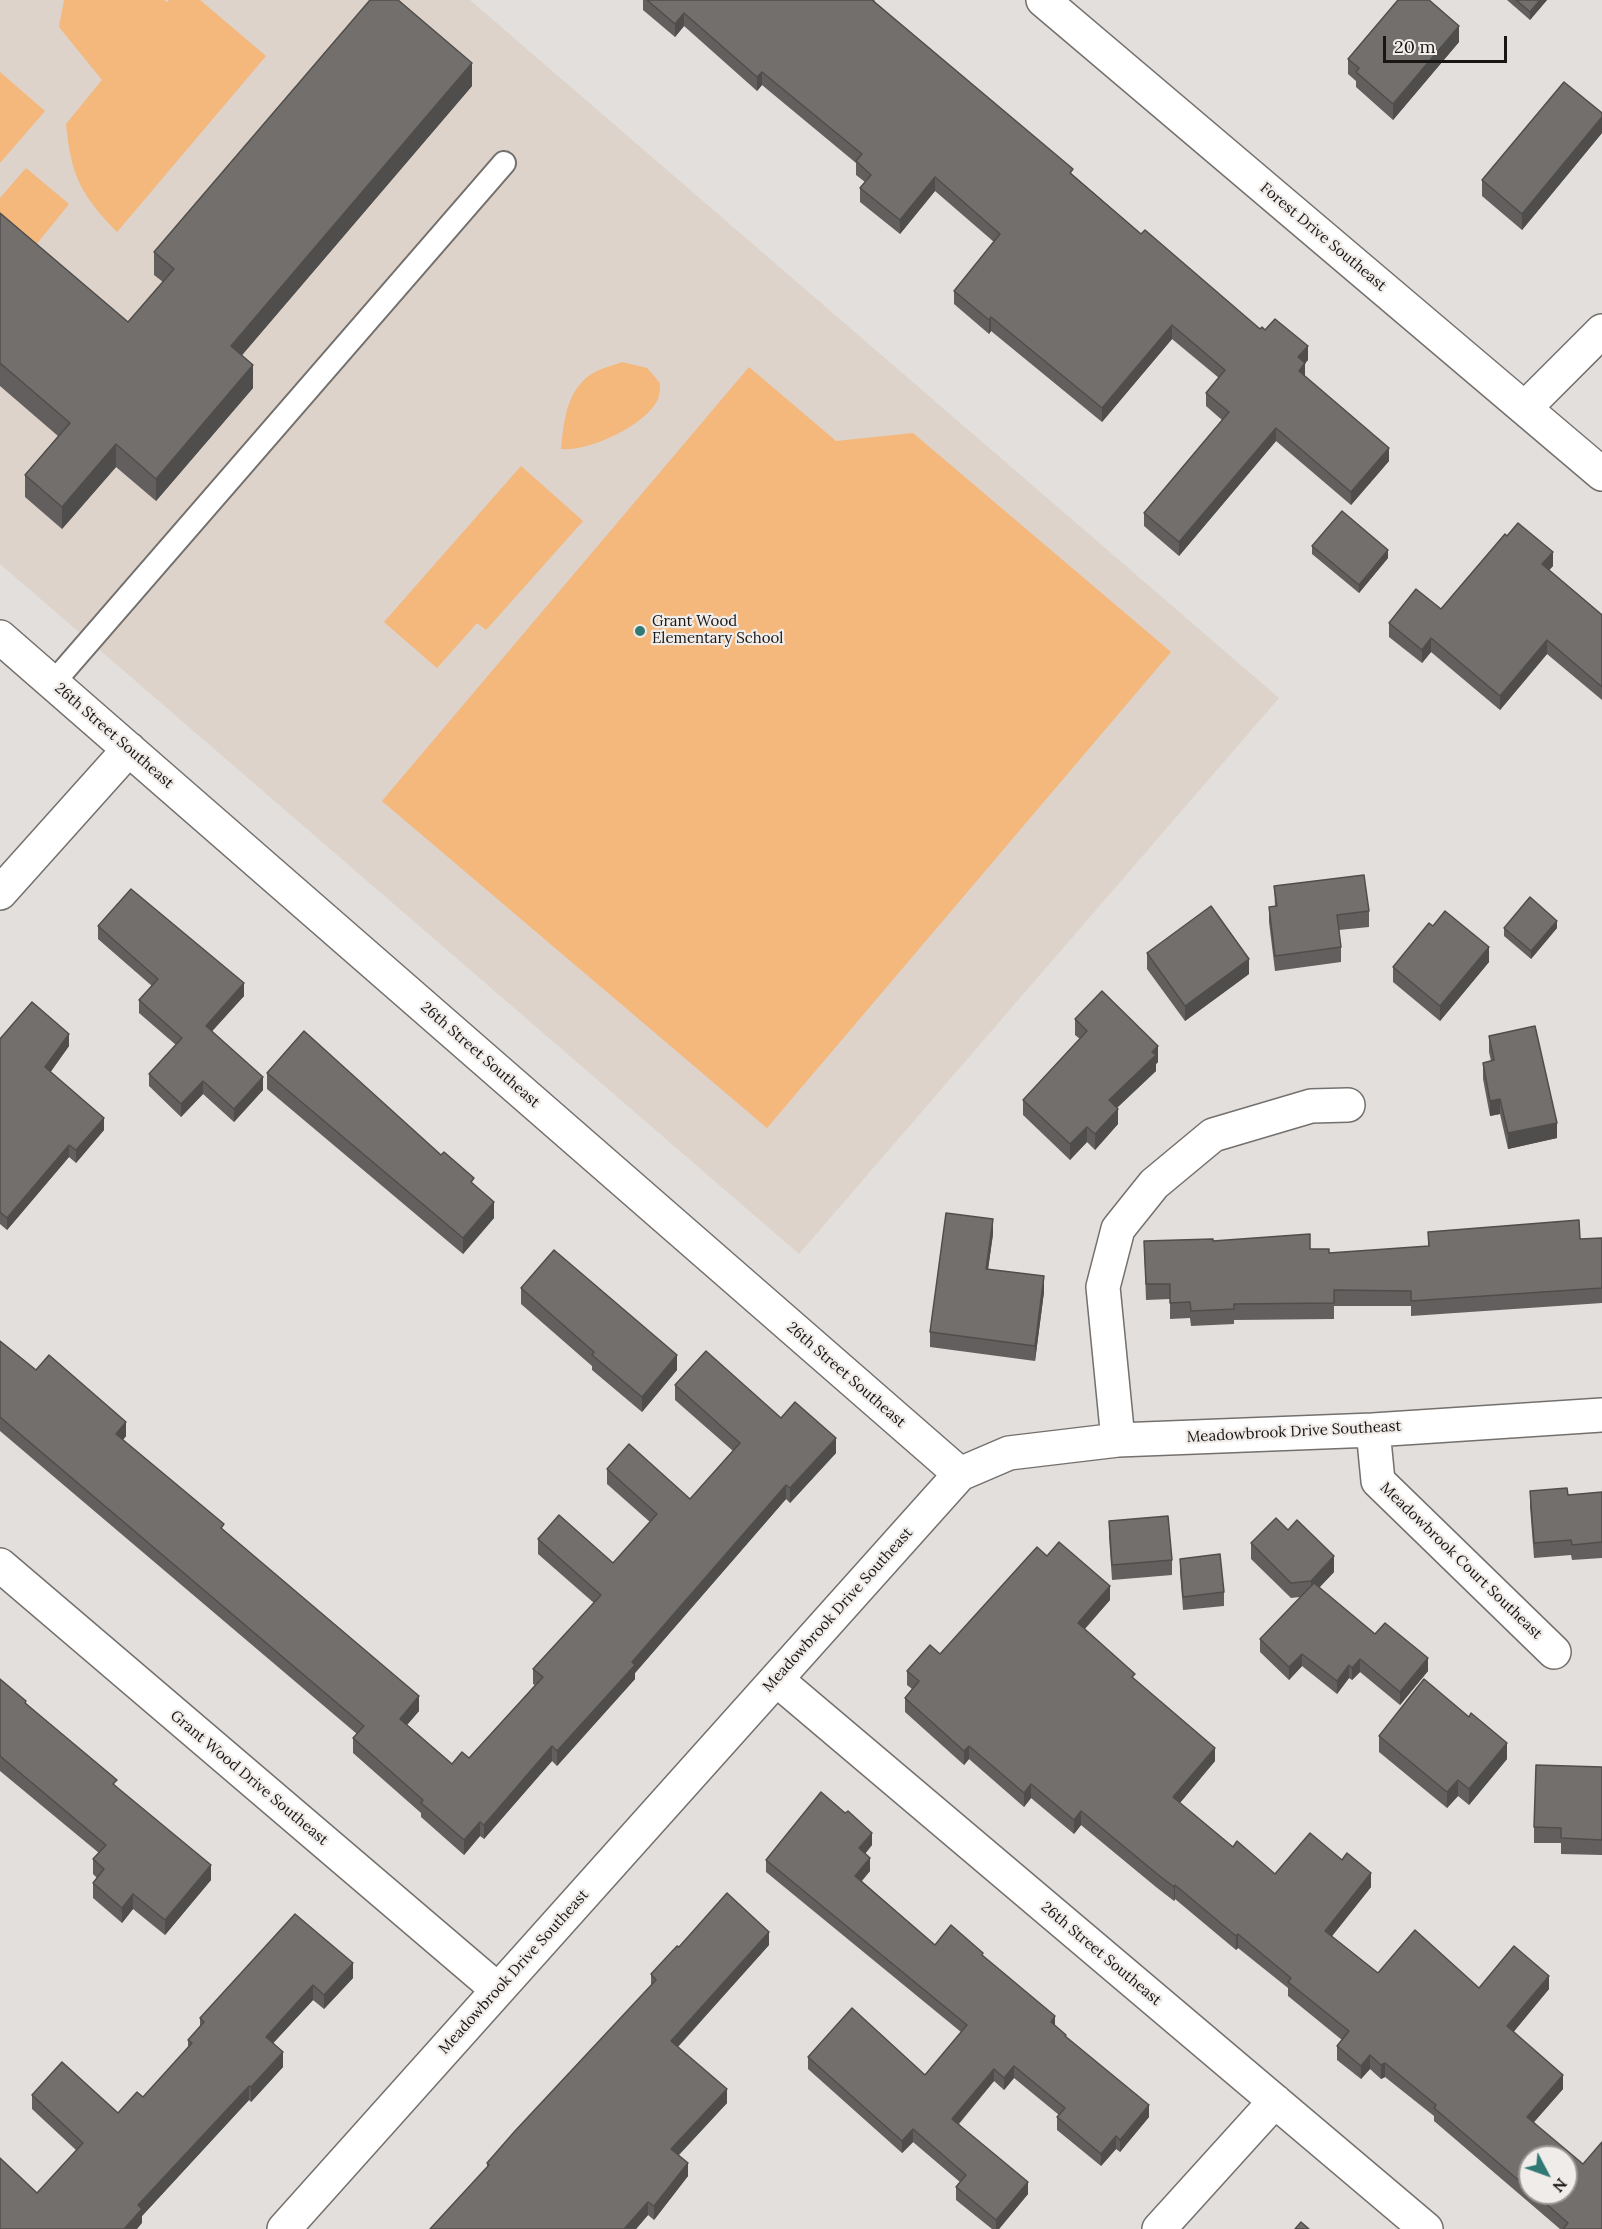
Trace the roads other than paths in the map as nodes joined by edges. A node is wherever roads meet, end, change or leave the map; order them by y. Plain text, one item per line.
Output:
1 (1043, 0) edge
2 (504, 163) dead end
3 (1602, 331) edge
4 (1525, 408) junction
5 (1602, 474) edge
6 (0, 637) edge
7 (53, 682) junction
8 (129, 748) junction
9 (0, 893) edge
10 (1348, 1105) dead end
11 (1602, 1415) edge
12 (1373, 1430) junction
13 (1118, 1440) junction
14 (960, 1474) junction
15 (0, 1565) edge
16 (1554, 1652) dead end
17 (777, 1680) junction
18 (498, 1990) junction
19 (1275, 2101) junction
20 (284, 2229) edge
21 (1160, 2229) edge
22 (1426, 2229) edge

1 - 4 street, Forest Drive Southeast
2 - 7 lane
3 - 4 street
4 - 5 street, Forest Drive Southeast
6 - 7 street, 26th Street Southeast
7 - 8 street, 26th Street Southeast
8 - 9 street
8 - 14 street, 26th Street Southeast
10 - 13 street
11 - 12 street, Meadowbrook Drive Southeast
12 - 13 street, Meadowbrook Drive Southeast
12 - 16 street, Meadowbrook Court Southeast
13 - 14 street, Meadowbrook Drive Southeast
14 - 17 street, Meadowbrook Drive Southeast
15 - 18 street, Grant Wood Drive Southeast
17 - 18 street, Meadowbrook Drive Southeast
17 - 19 street, 26th Street Southeast
18 - 20 street, Meadowbrook Drive Southeast
19 - 21 street
19 - 22 street, 26th Street Southeast

